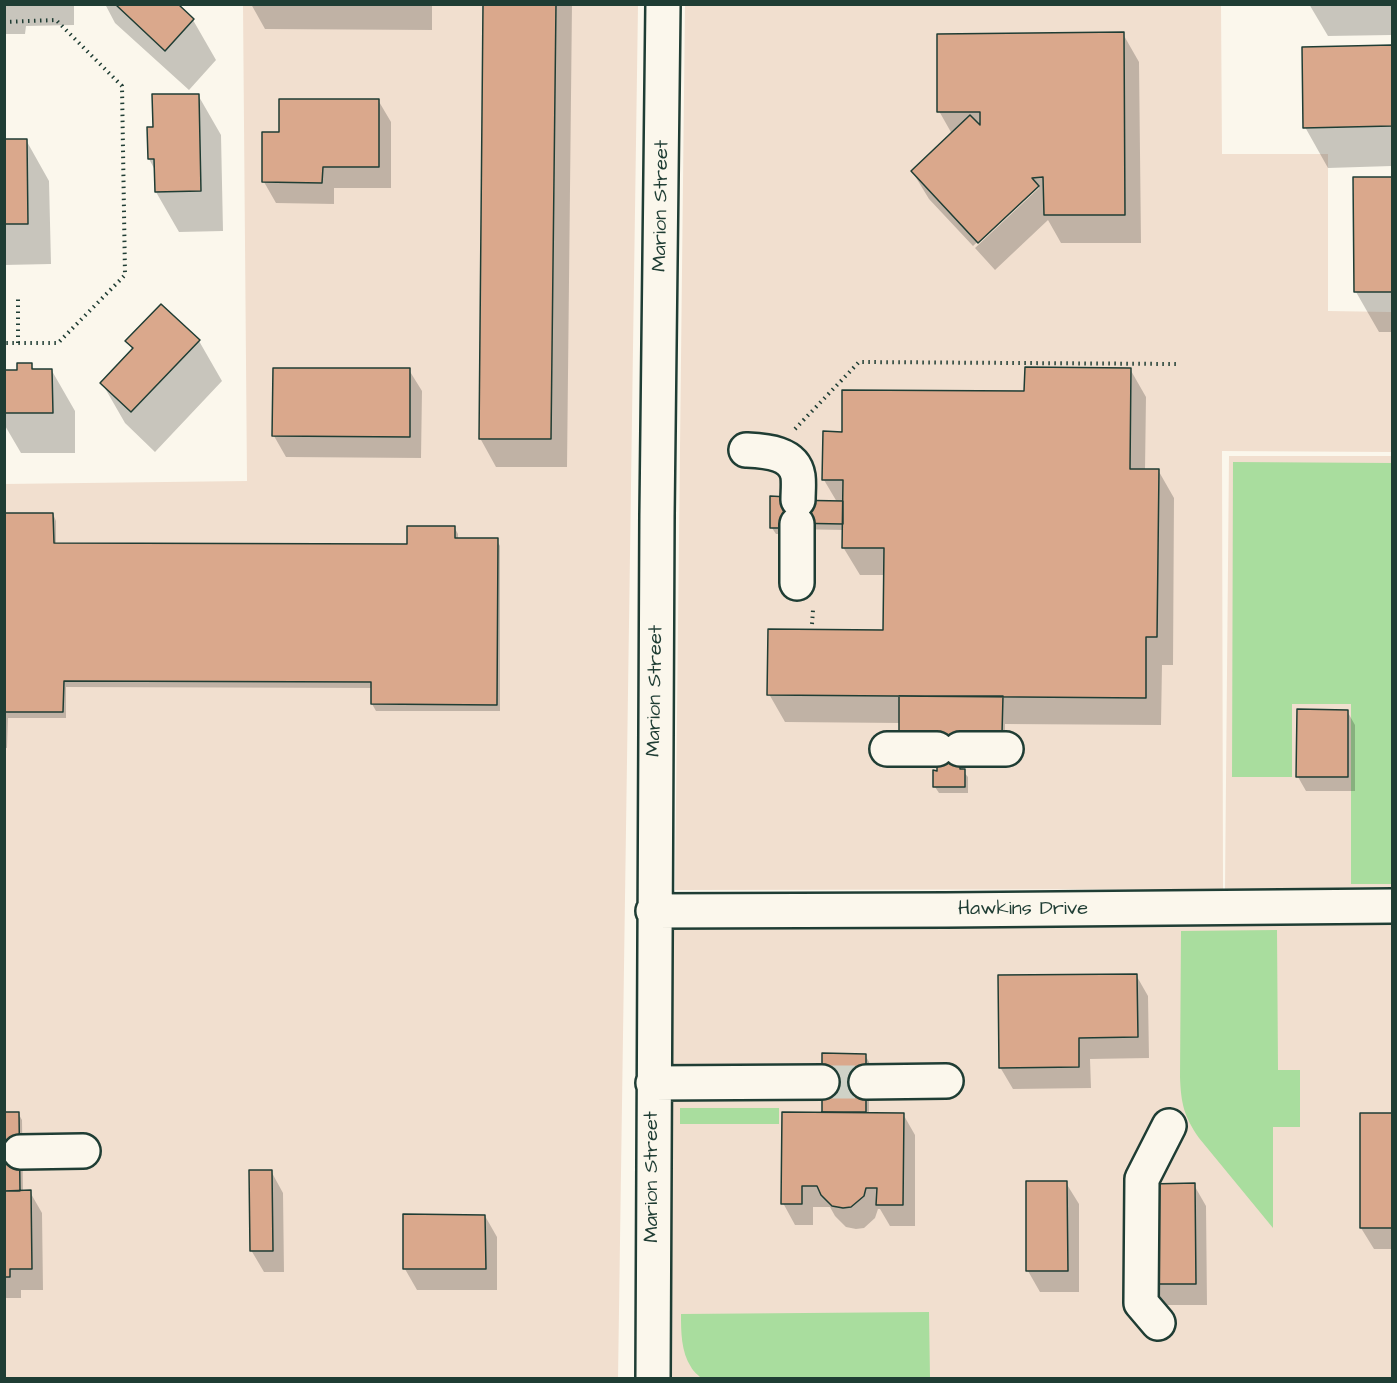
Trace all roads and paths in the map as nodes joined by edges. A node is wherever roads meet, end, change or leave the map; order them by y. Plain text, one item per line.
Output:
1 (663, 4) edge
2 (4, 22) edge
3 (18, 299) dead end
4 (4, 343) edge
5 (18, 343) junction
6 (1176, 363) dead end
7 (794, 431) dead end
8 (746, 450) dead end
9 (805, 592) joint
10 (813, 624) dead end
11 (887, 749) dead end
12 (1006, 749) dead end
13 (1392, 906) edge
14 (653, 911) junction
15 (946, 1081) dead end
16 (822, 1082) tunnel mouth
17 (866, 1082) tunnel mouth
18 (653, 1083) junction
19 (1169, 1126) dead end
20 (83, 1151) dead end
21 (20, 1152) dead end
22 (1158, 1323) dead end
23 (653, 1378) edge

1 - 14 street, Marion Street
2 - 5 path
3 - 5 path
4 - 5 path
6 - 7 path
8 - 9 street
9 - 10 path
11 - 12 street
13 - 14 street, Hawkins Drive
14 - 18 street, Marion Street
15 - 17 street
16 - 18 street
18 - 23 street, Marion Street
19 - 22 street
20 - 21 street

